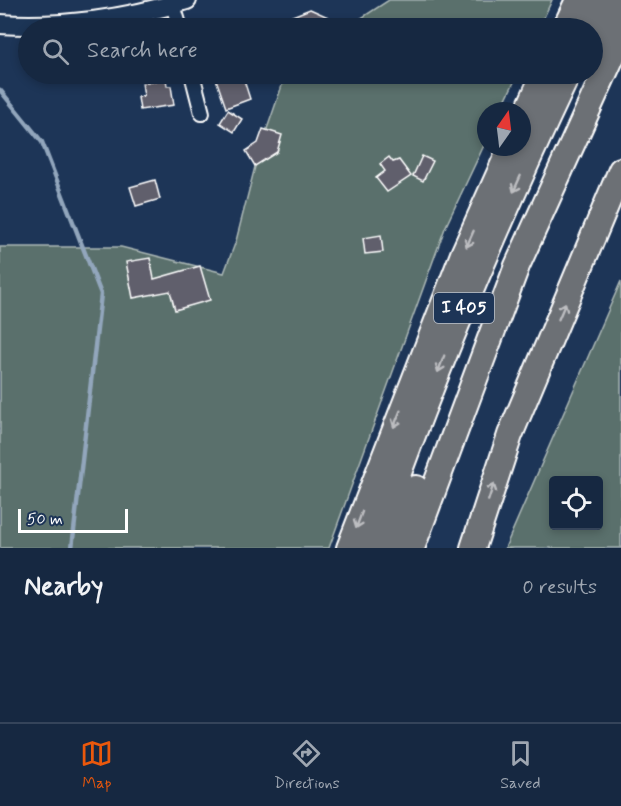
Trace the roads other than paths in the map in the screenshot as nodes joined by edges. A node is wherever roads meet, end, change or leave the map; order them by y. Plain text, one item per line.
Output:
1 (578, 0) edge
2 (602, 0) edge
3 (180, 2) edge
4 (621, 3) edge
5 (94, 18) edge
6 (180, 18) edge
7 (570, 18) edge
8 (594, 18) edge
9 (0, 24) edge
10 (18, 24) edge
11 (621, 37) edge
12 (603, 41) edge
13 (603, 77) edge
14 (195, 84) edge
15 (540, 84) edge
16 (563, 84) edge
17 (584, 84) edge
18 (600, 84) edge
19 (531, 103) edge
20 (202, 113) dead end
21 (507, 156) edge
22 (621, 170) edge
23 (349, 548) edge
24 (372, 548) edge
25 (394, 548) edge
26 (412, 548) edge
27 (472, 548) edge

1 - 7 highway
2 - 8 highway
3 - 5 main road
3 - 6 street
4 - 12 highway
9 - 10 main road
11 - 13 highway, I 405
14 - 20 street
15 - 19 highway
16 -> 24 highway, I 405
17 - 25 highway, I 405
18 - 26 highway, I 405
21 -> 23 highway, I 405
27 -> 22 highway

